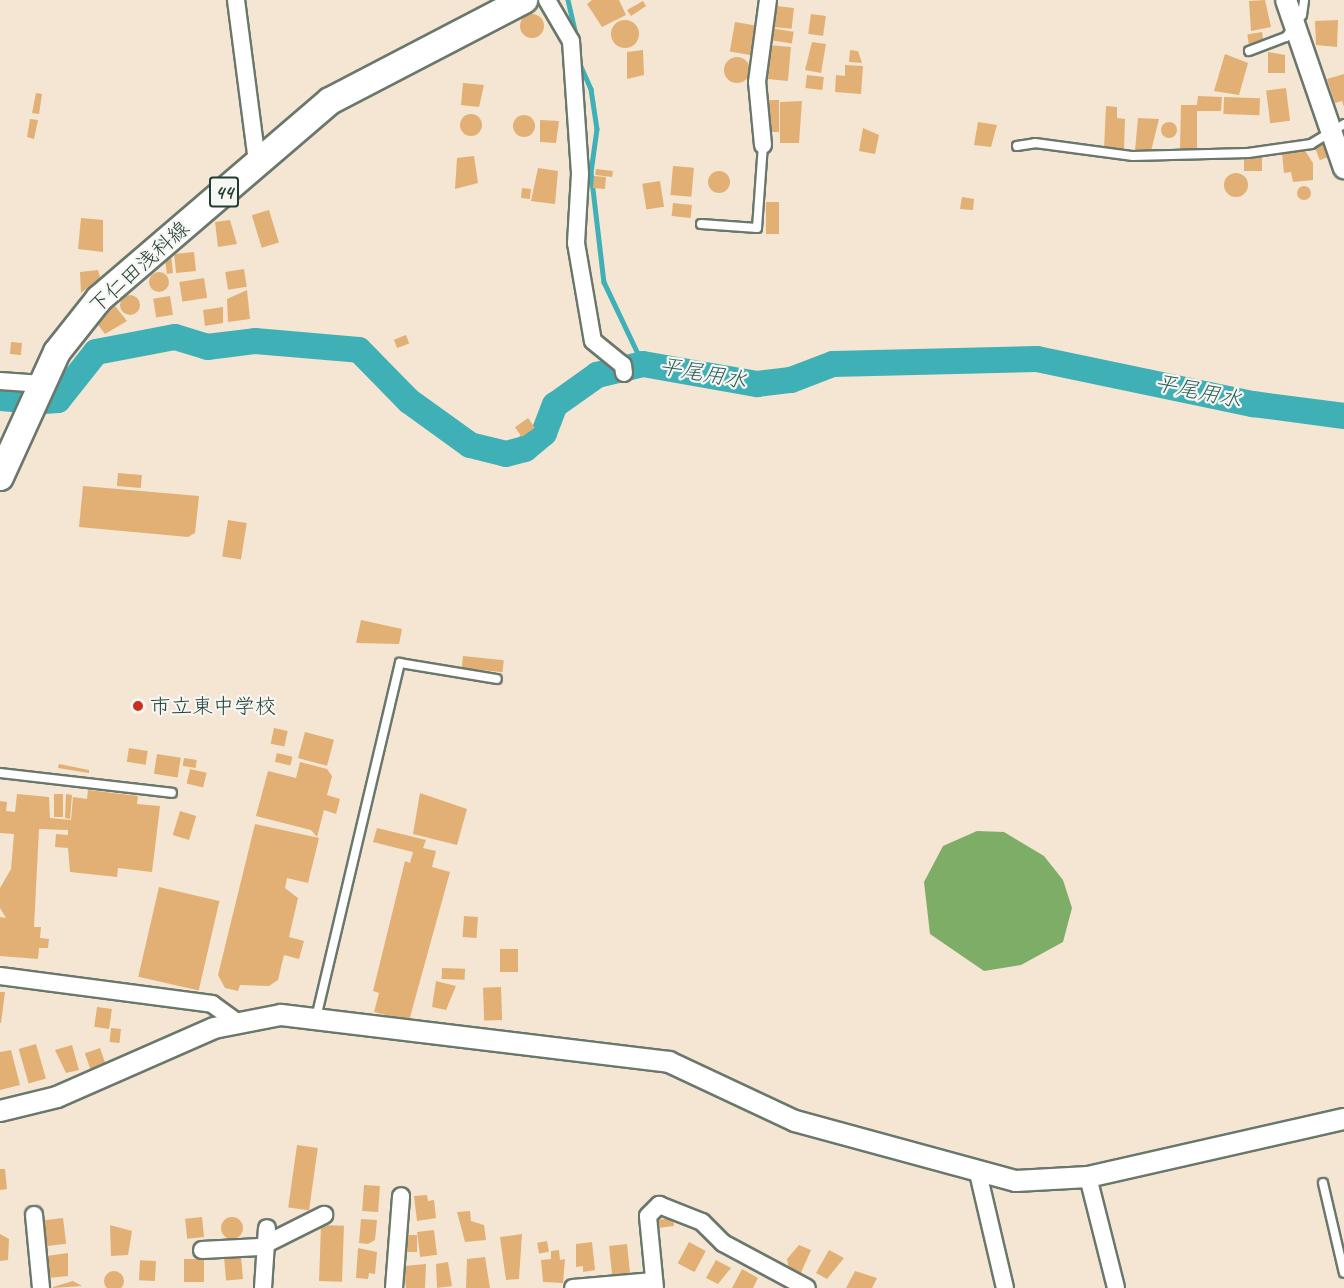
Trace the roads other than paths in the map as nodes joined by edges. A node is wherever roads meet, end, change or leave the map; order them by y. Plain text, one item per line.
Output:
1 (236, 0) edge
2 (524, 0) edge
3 (547, 0) edge
4 (768, 0) edge
5 (1286, 0) edge
6 (1304, 0) edge
7 (1295, 27) junction
8 (1249, 51) dead end
9 (1337, 128) edge
10 (763, 145) joint
11 (1017, 146) dead end
12 (257, 161) junction
13 (1344, 168) edge
14 (701, 224) dead end
15 (623, 369) dead end
16 (0, 381) edge
17 (39, 384) junction
18 (0, 477) edge
19 (498, 679) dead end
20 (0, 773) edge
21 (172, 793) dead end
22 (0, 976) edge
23 (316, 1018) junction
24 (235, 1021) junction
25 (0, 1111) edge
26 (1344, 1119) edge
27 (978, 1173) junction
28 (1088, 1177) junction
29 (1323, 1183) dead end
30 (401, 1196) dead end
31 (34, 1215) dead end
32 (324, 1215) dead end
33 (267, 1236) junction
34 (202, 1250) dead end
35 (1344, 1273) edge
36 (654, 1284) edge
37 (40, 1288) edge
38 (264, 1288) edge
39 (394, 1288) edge
40 (573, 1288) edge
41 (807, 1288) edge
42 (1005, 1288) edge
43 (1116, 1288) edge

1 - 12 street
2 - 12 main road, 下仁田浅科線 / 44
3 - 15 street
4 - 10 street
5 - 7 street
6 - 7 lane
7 - 8 lane
7 - 9 street
9 - 11 lane
9 - 13 street
10 - 14 lane
12 - 17 main road, 下仁田浅科線 / 44
16 - 17 street
17 - 18 main road, 下仁田浅科線 / 44
19 - 23 lane
20 - 21 lane
22 - 24 street
23 - 24 street
23 - 27 street
24 - 25 street
26 - 28 street
27 - 28 street
27 - 42 street
28 - 43 street
29 - 35 lane
30 - 39 street
31 - 37 street
32 - 33 street
33 - 34 street
33 - 38 street
36 - 40 street
36 - 41 street

